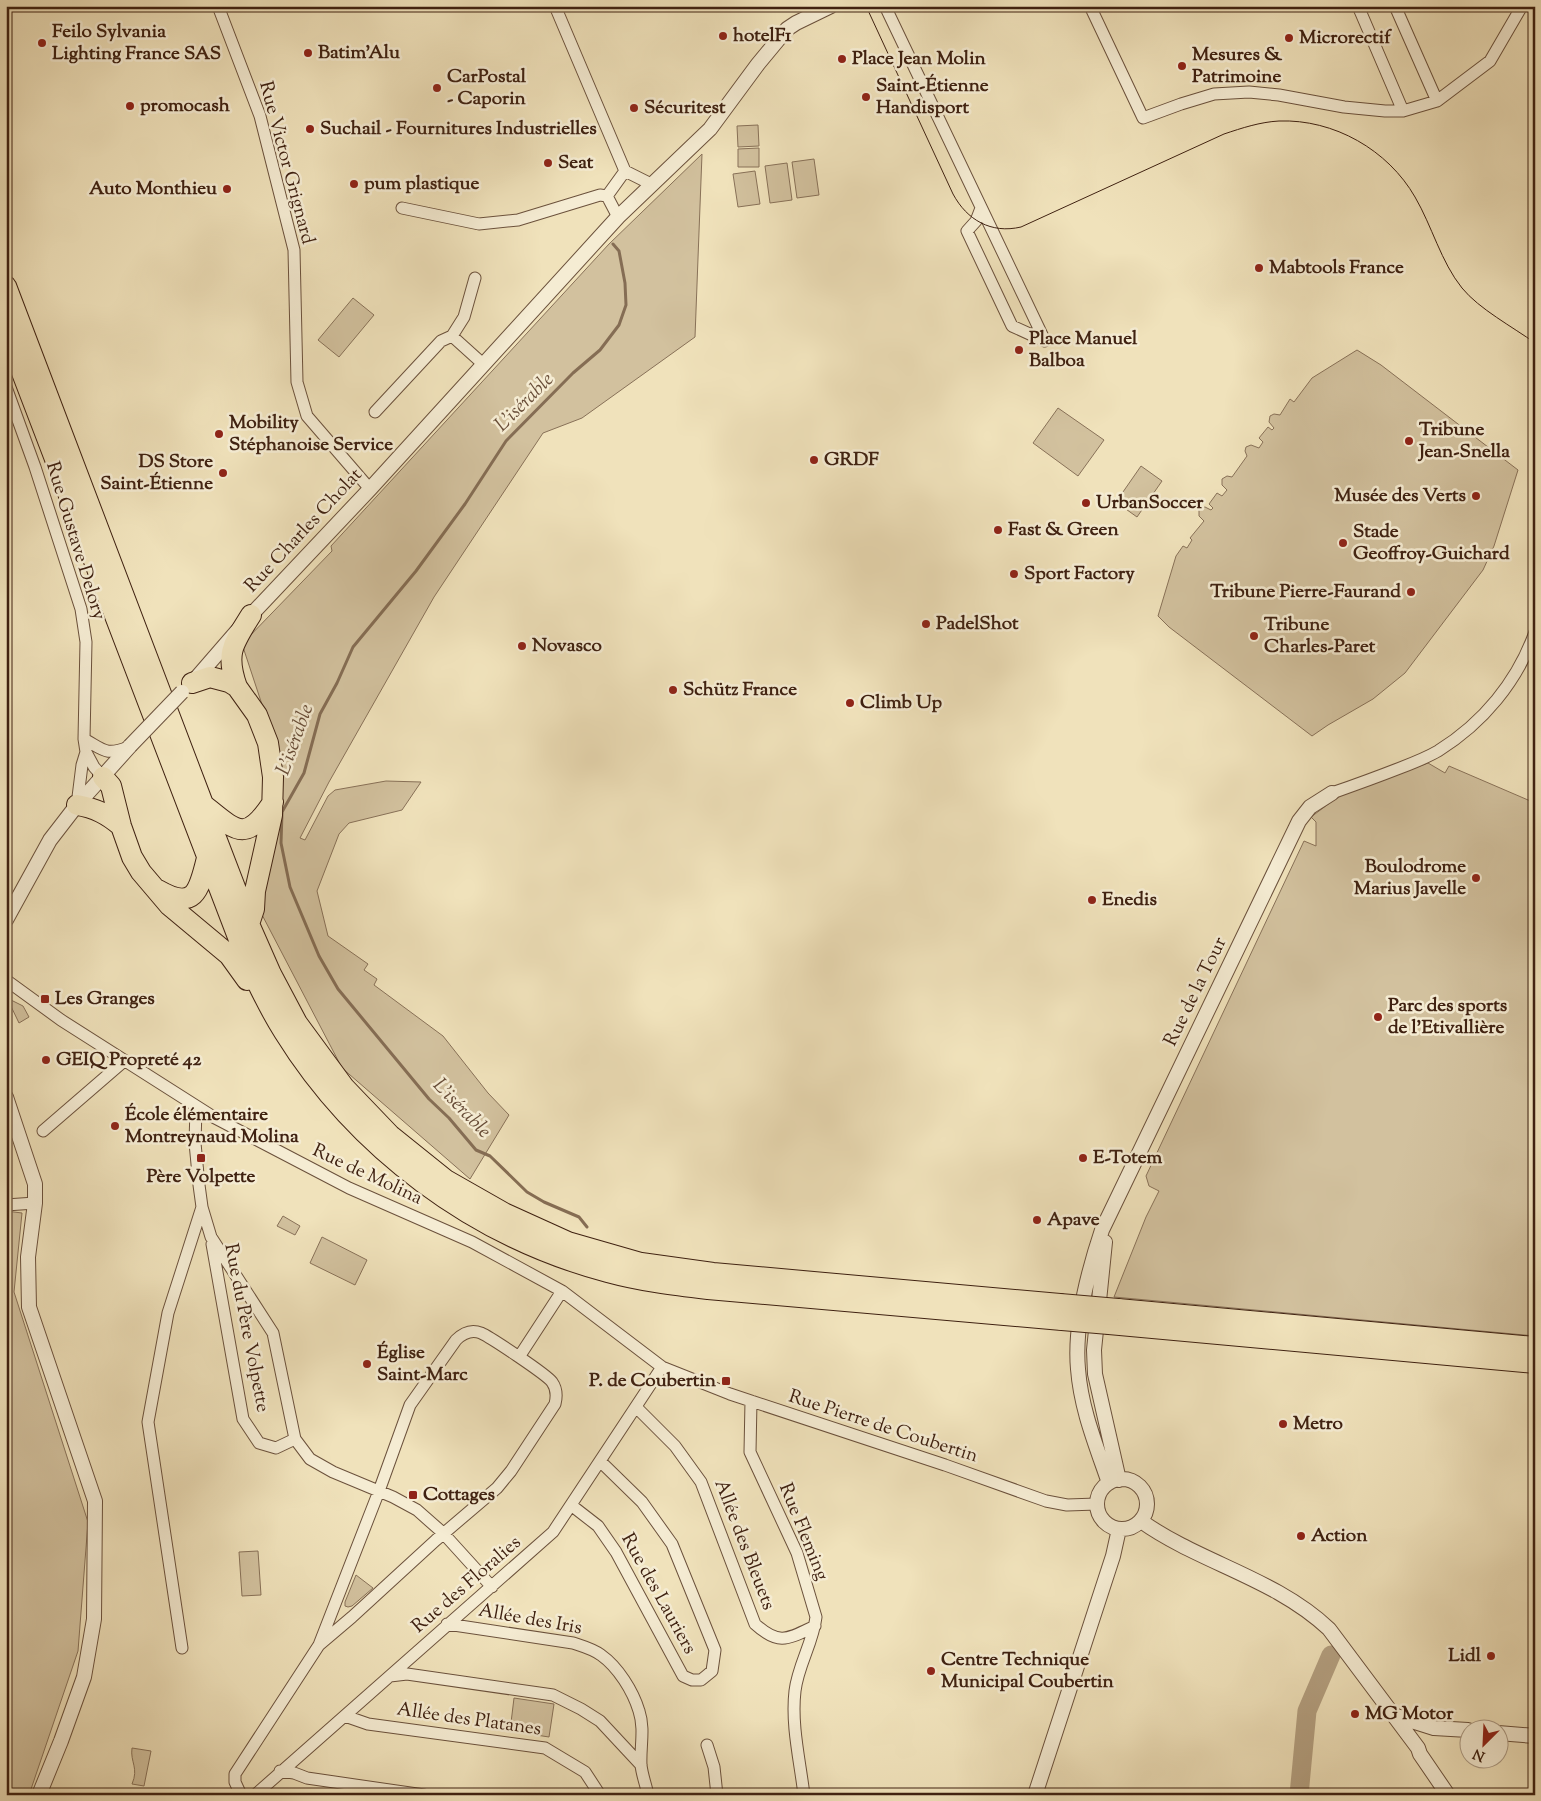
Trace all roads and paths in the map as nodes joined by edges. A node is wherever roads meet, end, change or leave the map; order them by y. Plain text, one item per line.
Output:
1 (218, 6) edge
2 (555, 6) edge
3 (831, 6) edge
4 (885, 6) edge
5 (1090, 6) edge
6 (1358, 6) edge
7 (1395, 6) edge
8 (1522, 6) edge
9 (1437, 101) junction
10 (1403, 110) junction
11 (626, 170) junction
12 (651, 184) junction
13 (608, 196) junction
14 (402, 208) dead end
15 (981, 208) junction
16 (618, 217) junction
17 (475, 278) dead end
18 (6, 286) edge
19 (6, 331) edge
20 (452, 336) junction
21 (483, 364) junction
22 (6, 387) edge
23 (375, 412) dead end
24 (370, 489) junction
25 (251, 615) junction
26 (1535, 632) edge
27 (187, 687) junction
28 (237, 687) junction
29 (84, 739) junction
30 (130, 746) junction
31 (86, 752) junction
32 (103, 776) junction
33 (1332, 793) joint
34 (273, 802) junction
35 (203, 804) junction
36 (77, 805) junction
37 (121, 826) junction
38 (207, 858) junction
39 (152, 887) junction
40 (6, 920) edge
41 (249, 924) junction
42 (6, 980) edge
43 (258, 985) junction
44 (124, 1061) junction
45 (6, 1097) edge
46 (196, 1108) junction
47 (43, 1131) dead end
48 (35, 1203) junction
49 (6, 1205) edge
50 (202, 1207) junction
51 (211, 1237) junction
52 (562, 1291) junction
53 (1061, 1312) junction
54 (1114, 1317) junction
55 (1535, 1347) edge
56 (518, 1357) junction
57 (1535, 1363) edge
58 (662, 1367) junction
59 (751, 1401) junction
60 (636, 1407) junction
61 (295, 1439) junction
62 (600, 1461) junction
63 (1114, 1481) junction
64 (379, 1491) junction
65 (1097, 1504) junction
66 (571, 1506) junction
67 (1141, 1521) junction
68 (1120, 1529) junction
69 (443, 1533) junction
70 (492, 1587) junction
71 (447, 1624) junction
72 (815, 1626) junction
73 (319, 1645) junction
74 (182, 1648) dead end
75 (390, 1676) junction
76 (1393, 1715) junction
77 (345, 1716) junction
78 (1434, 1728) junction
79 (1458, 1729) edge
80 (1508, 1734) edge
81 (1535, 1736) edge
82 (708, 1746) dead end
83 (1418, 1748) junction
84 (641, 1765) junction
85 (280, 1771) junction
86 (39, 1795) edge
87 (241, 1795) edge
88 (255, 1795) edge
89 (424, 1795) edge
90 (600, 1795) edge
91 (648, 1795) edge
92 (717, 1795) edge
93 (804, 1795) edge
94 (1035, 1795) edge
95 (1448, 1795) edge

1 - 24 street, Rue Victor Grignard
2 - 11 street
3 - 12 street, Rue Charles Cholat
4 - 15 street
5 - 10 street
6 - 10 street
7 - 9 street
8 - 9 street
9 - 10 street
11 - 12 street
11 - 13 street
12 - 16 street, Rue Charles Cholat
13 - 14 street
13 - 16 street
15 - 15 street
16 - 21 street, Rue Charles Cholat
17 - 20 street
18 - 35 highway
19 - 38 highway
20 - 21 street
20 - 23 street
21 - 24 street, Rue Charles Cholat
22 - 29 street, Rue Gustave Delory
24 - 25 street, Rue Charles Cholat
25 - 27 street, Rue Charles Cholat
25 - 28 highway
26 - 33 street
27 - 28 highway
27 - 30 street, Rue Charles Cholat, bridge
28 - 34 highway
29 - 30 street
29 - 31 street, Rue Gustave Delory
30 - 32 street, Rue Charles Cholat
31 - 32 street, Rue Gustave Delory
31 - 36 street, Rue Gustave Delory
32 - 36 street, Rue Charles Cholat
32 - 37 highway
33 - 63 street, Rue de la Tour
34 - 35 highway
34 - 41 highway
35 - 41 highway
36 - 37 highway
36 - 40 street, Rue Charles Cholat
37 - 39 highway
38 - 39 highway
38 - 43 highway
39 - 43 highway
41 - 53 highway
42 - 44 street, Rue de Molina
43 - 53 highway
44 - 46 street, Rue de Molina
44 - 47 street
45 - 48 street
46 - 50 street, Rue du Père Volpette
46 - 52 street, Rue de Molina
48 - 49 street
48 - 86 street
50 - 51 street, Rue du Père Volpette
50 - 74 street
51 - 61 street, Rue du Père Volpette
51 - 61 street, Rue du Père Volpette
52 - 56 street
52 - 58 street, Rue de Molina
53 - 54 highway, bridge
54 - 55 highway
54 - 57 highway
56 - 64 street
56 - 69 street
58 - 59 street, Rue Pierre de Coubertin
58 - 60 street, Rue des Floralies
59 - 65 street, Rue Pierre de Coubertin
59 - 72 street, Rue Fleming
60 - 62 street, Rue des Floralies
60 - 72 street, Allée des Bleuets
61 - 64 street, Rue du Père Volpette
62 - 66 street, Rue des Floralies
62 - 66 street, Rue des Lauriers
63 - 65 street
63 - 67 street
64 - 69 street, Rue du Père Volpette
64 - 73 street
65 - 68 street
66 - 70 street, Rue des Floralies
67 - 68 street
67 - 76 street
68 - 94 street
69 - 70 street, Rue du Père Volpette
69 - 73 street
70 - 71 street, Rue des Floralies
71 - 75 street, Rue des Floralies
71 - 84 street, Allée des Iris
72 - 93 street, Rue Fleming
73 - 87 street
75 - 77 street, Rue des Floralies
75 - 84 street
76 - 78 street
76 - 83 street
77 - 85 street, Rue des Floralies
77 - 90 street, Allée des Platanes
78 - 79 street
78 - 83 street
80 - 81 street
82 - 92 street
83 - 95 street
84 - 91 street, Allée des Iris
85 - 88 street, Rue des Floralies
85 - 89 street

